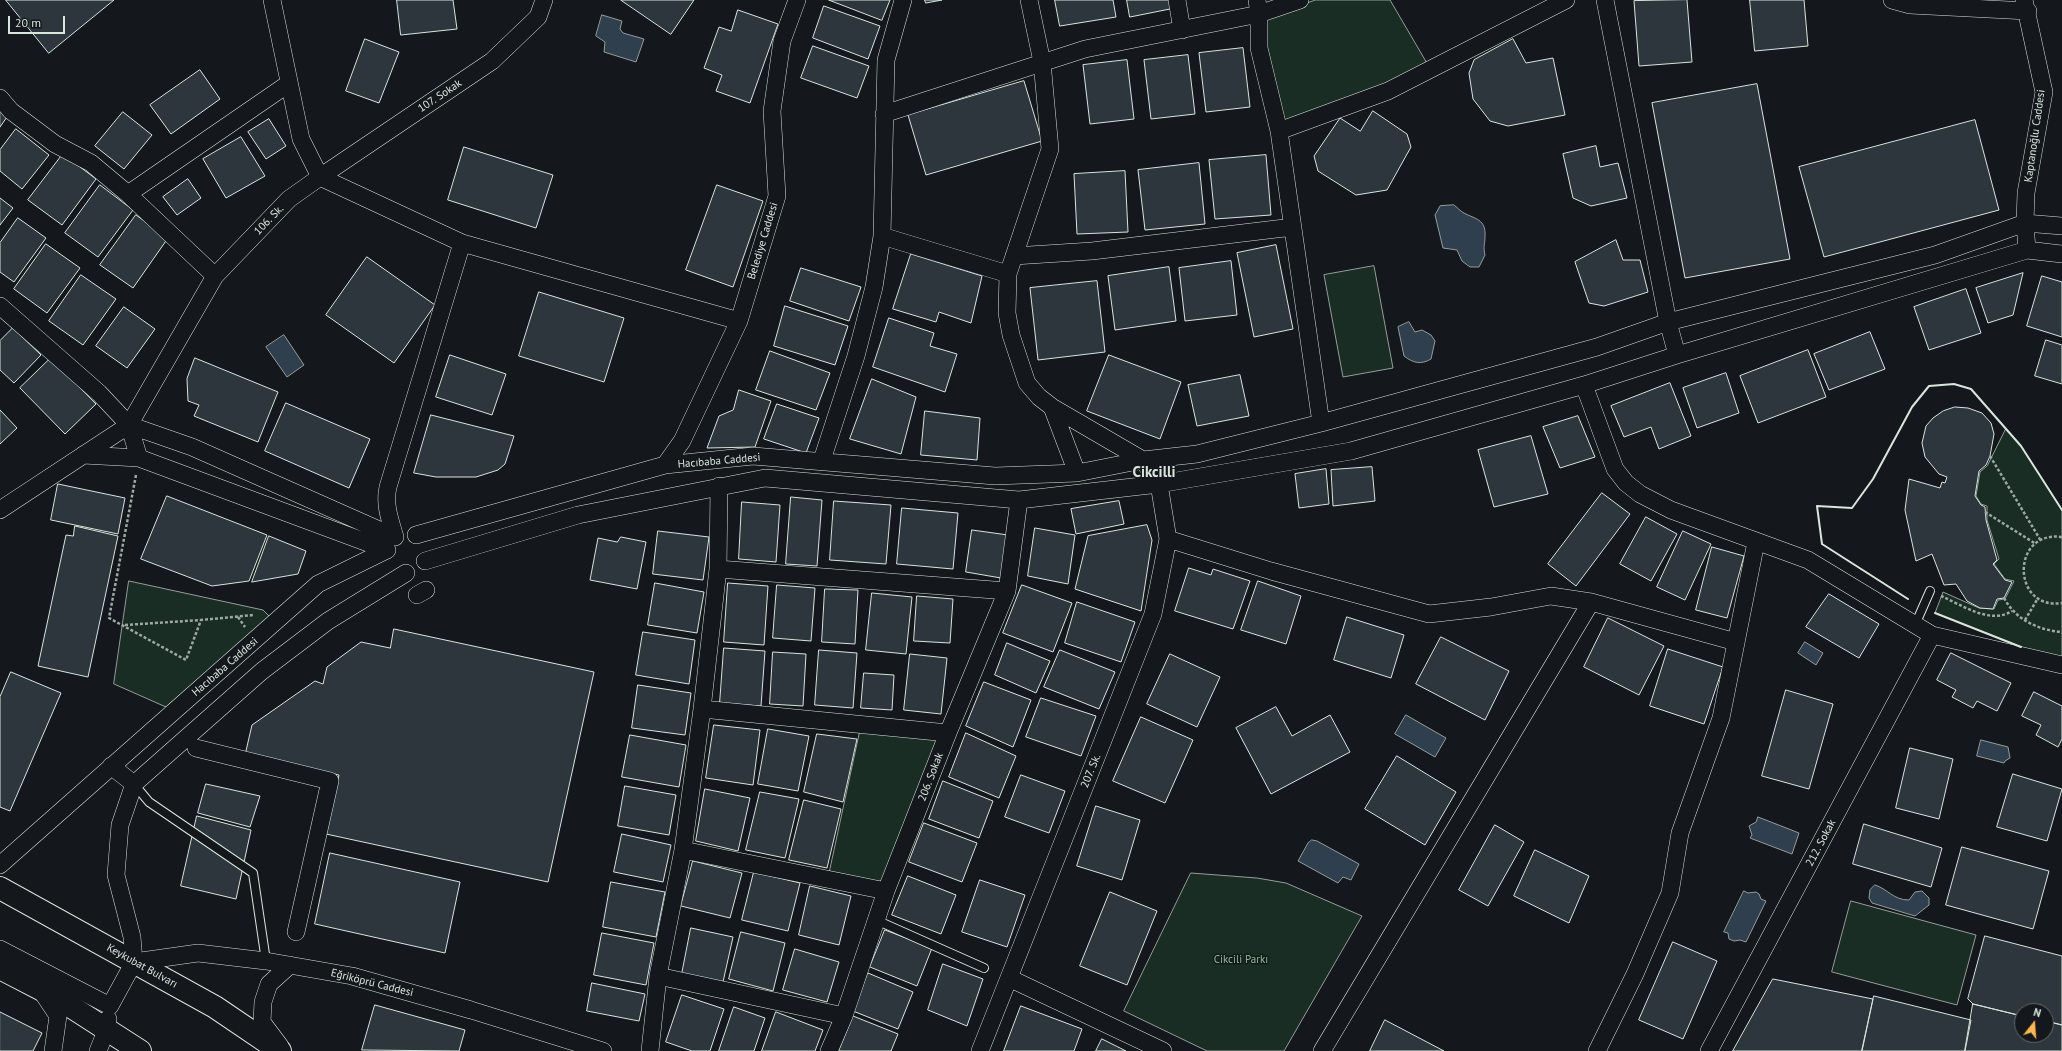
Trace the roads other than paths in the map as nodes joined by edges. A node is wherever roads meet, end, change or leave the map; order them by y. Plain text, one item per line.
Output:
1 (272, 0) edge
2 (544, 0) edge
3 (796, 0) edge
4 (903, 0) edge
5 (1029, 0) edge
6 (1177, 0) edge
7 (1300, 0) edge
8 (1566, 0) edge
9 (1605, 0) edge
10 (1892, 0) edge
11 (2026, 5) edge
12 (1258, 7) edge
13 (1182, 30) junction
14 (1042, 62) junction
15 (288, 84) junction
16 (0, 98) edge
17 (884, 114) junction
18 (1279, 131) junction
19 (320, 177) junction
20 (128, 194) junction
21 (2025, 223) junction
22 (2062, 226) edge
23 (1293, 227) junction
24 (882, 236) junction
25 (462, 243) junction
26 (2027, 250) junction
27 (2062, 254) edge
28 (1014, 256) junction
29 (1008, 274) junction
30 (215, 276) junction
31 (0, 306) edge
32 (739, 320) junction
33 (1668, 322) junction
34 (1677, 355) junction
35 (1584, 386) junction
36 (1052, 407) junction
37 (1321, 423) junction
38 (129, 426) junction
39 (83, 456) junction
40 (139, 458) junction
41 (822, 460) junction
42 (1144, 460) junction
43 (665, 465) junction
44 (1077, 473) junction
45 (1159, 484) junction
46 (719, 486) junction
47 (1019, 500) junction
48 (0, 511) edge
49 (416, 535) junction
50 (1168, 539) junction
51 (1756, 542) junction
52 (391, 544) junction
53 (425, 561) junction
54 (718, 569) junction
55 (406, 573) junction
56 (1008, 591) junction
57 (1930, 591) road end
58 (1591, 602) junction
59 (1915, 624) junction
60 (1932, 635) junction
61 (1736, 642) junction
62 (2062, 665) edge
63 (702, 709) junction
64 (948, 733) junction
65 (196, 748) dead end
66 (111, 766) junction
67 (134, 784) junction
68 (683, 850) junction
69 (0, 866) edge
70 (0, 888) edge
71 (886, 891) junction
72 (876, 920) junction
73 (296, 932) dead end
74 (0, 949) edge
75 (266, 961) junction
76 (134, 962) junction
77 (290, 965) junction
78 (0, 968) edge
79 (984, 968) dead end
80 (658, 976) junction
81 (1009, 978) junction
82 (40, 989) junction
83 (110, 1006) junction
84 (844, 1016) junction
85 (106, 1031) junction
86 (53, 1051) edge
87 (98, 1051) edge
88 (140, 1051) edge
89 (280, 1051) edge
90 (286, 1051) edge
91 (603, 1051) edge
92 (650, 1051) edge
93 (828, 1051) edge
94 (980, 1051) edge
95 (1163, 1051) edge
96 (1322, 1051) edge
97 (1597, 1051) edge
98 (1709, 1051) edge

1 - 15 street
2 - 19 street, 107. Sokak
3 - 32 street, Belediye Caddesi
4 - 17 street
5 - 14 street
6 - 13 street
7 - 12 street
8 - 18 street
9 - 33 street
10 - 11 street
11 - 21 street, Kaptanoğlu Caddesi
12 - 13 street
12 - 18 street
13 - 14 street
14 - 17 street
14 - 28 street
15 - 19 street
15 - 20 street
16 - 20 street
17 - 24 street
18 - 23 street
19 - 25 street
19 - 30 street, 106. Sk.
20 - 30 street
21 - 22 street
21 - 26 street, Kaptanoğlu Caddesi
21 - 33 street, Hacıbaba Caddesi
23 - 28 street
23 - 37 street
24 - 29 street
24 - 41 street
25 - 32 street
25 - 52 street
26 - 27 street
26 - 34 street
28 - 29 street
29 - 36 street
30 - 38 street, 106. Sk.
31 - 38 street
32 - 43 street, Belediye Caddesi
33 - 34 street
33 - 37 street, Hacıbaba Caddesi
34 - 35 street
35 - 45 street
35 - 51 street
36 - 42 street
36 - 44 street
37 - 42 street, Hacıbaba Caddesi
38 - 39 street
38 - 40 street
38 - 52 street
39 - 40 street
39 - 48 street
40 - 52 street
41 - 43 street, Hacıbaba Caddesi
41 - 44 street, Hacıbaba Caddesi
42 - 44 street, Hacıbaba Caddesi
42 - 45 street
43 - 49 street, Hacıbaba Caddesi
45 - 47 street
45 - 50 street, 207. Sk.
46 - 47 street
46 - 53 street
46 - 54 street
47 - 56 street, 206. Sokak
49 - 52 street
49 - 53 street
50 - 58 street
50 - 81 street, 207. Sk.
51 - 59 street
51 - 61 street
52 - 55 street
52 - 66 street, Hacıbaba Caddesi
53 - 55 street
54 - 56 street
54 - 63 street
55 - 67 street
56 - 64 street, 206. Sokak
57 - 59 lane
58 - 61 street
58 - 96 street
59 - 60 street
60 - 62 street
60 - 98 street, 212. Sokak
61 - 97 street
63 - 64 street
63 - 68 street
64 - 71 street, 206. Sokak
65 - 73 street
66 - 67 street
66 - 69 street, Hacıbaba Caddesi
67 - 75 lane
67 - 76 street
68 - 71 street
68 - 80 street
70 - 76 highway, Keykubat Bulvarı
71 - 72 street, 206. Sokak
72 - 79 lane
72 - 84 street, 206. Sokak
74 - 83 street
75 - 76 street, Eğriköprü Caddesi
75 - 77 street, Eğriköprü Caddesi
76 - 83 street
76 - 89 highway, Keykubat Bulvarı
77 - 90 street
77 - 91 street, Eğriköprü Caddesi
78 - 82 highway
80 - 84 street
80 - 92 street
81 - 94 street, 207. Sk.
81 - 95 street
82 - 85 highway
82 - 86 street
83 - 85 street
84 - 93 street, 206. Sokak
85 - 87 street
85 - 88 highway

